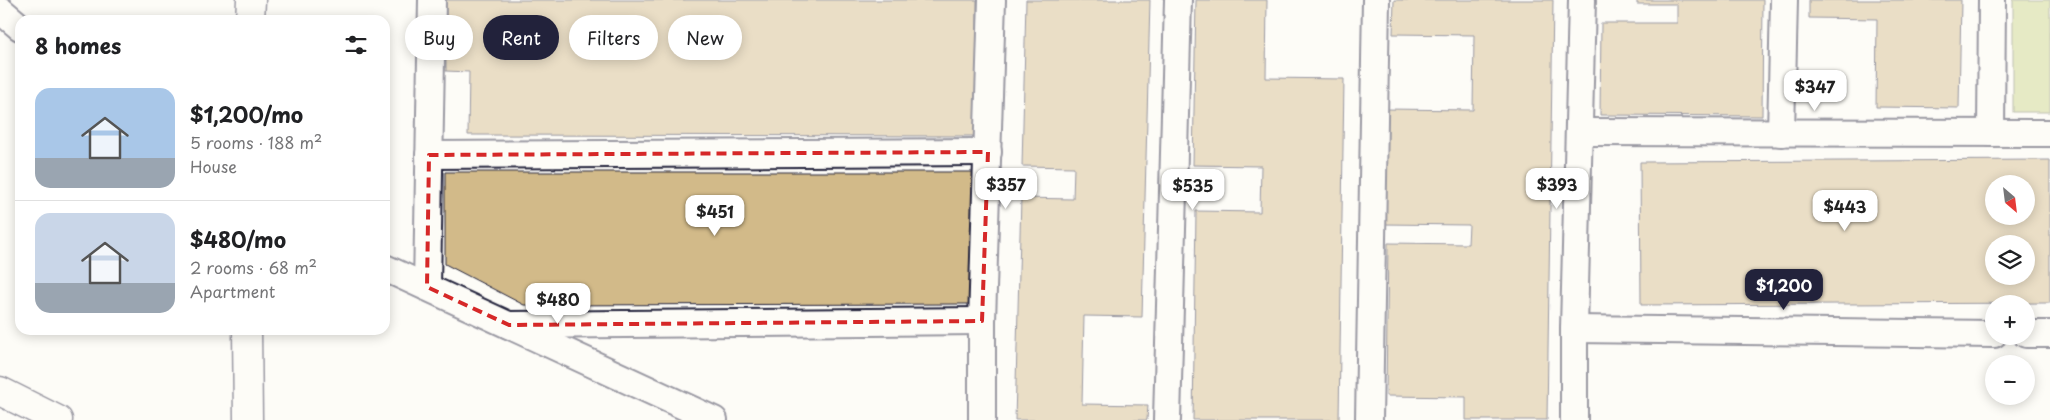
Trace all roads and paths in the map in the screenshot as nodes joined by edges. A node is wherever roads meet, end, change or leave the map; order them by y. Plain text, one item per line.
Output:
1 (251, 0) edge
2 (432, 0) edge
3 (992, 0) edge
4 (1178, 0) edge
5 (1376, 0) edge
6 (1582, 0) edge
7 (1784, 0) edge
8 (1992, 0) edge
9 (0, 10) edge
10 (250, 15) edge
11 (15, 23) edge
12 (1579, 132) junction
13 (1781, 133) junction
14 (1991, 133) junction
15 (2050, 133) edge
16 (988, 152) junction
17 (429, 155) junction
18 (390, 270) edge
19 (427, 287) junction
20 (982, 322) junction
21 (509, 325) junction
22 (1574, 329) junction
23 (1985, 334) edge
24 (2035, 334) edge
25 (2050, 334) edge
26 (247, 335) edge
27 (0, 391) edge
28 (58, 420) edge
29 (248, 420) edge
30 (714, 420) edge
31 (982, 420) edge
32 (1167, 420) edge
33 (1369, 420) edge
34 (1574, 420) edge

1 - 10 street
2 - 17 street
3 - 16 street
4 - 32 street
5 - 33 street
6 - 12 street
7 - 13 street
8 - 14 street
9 - 11 street
12 - 13 street
12 - 22 street
13 - 14 street
14 - 15 street
16 - 17 street
16 - 20 street
17 - 19 street
18 - 19 street
19 - 21 street
20 - 21 street
20 - 31 street
21 - 30 street
22 - 23 street
22 - 34 street
24 - 25 street
26 - 29 street
27 - 28 street

